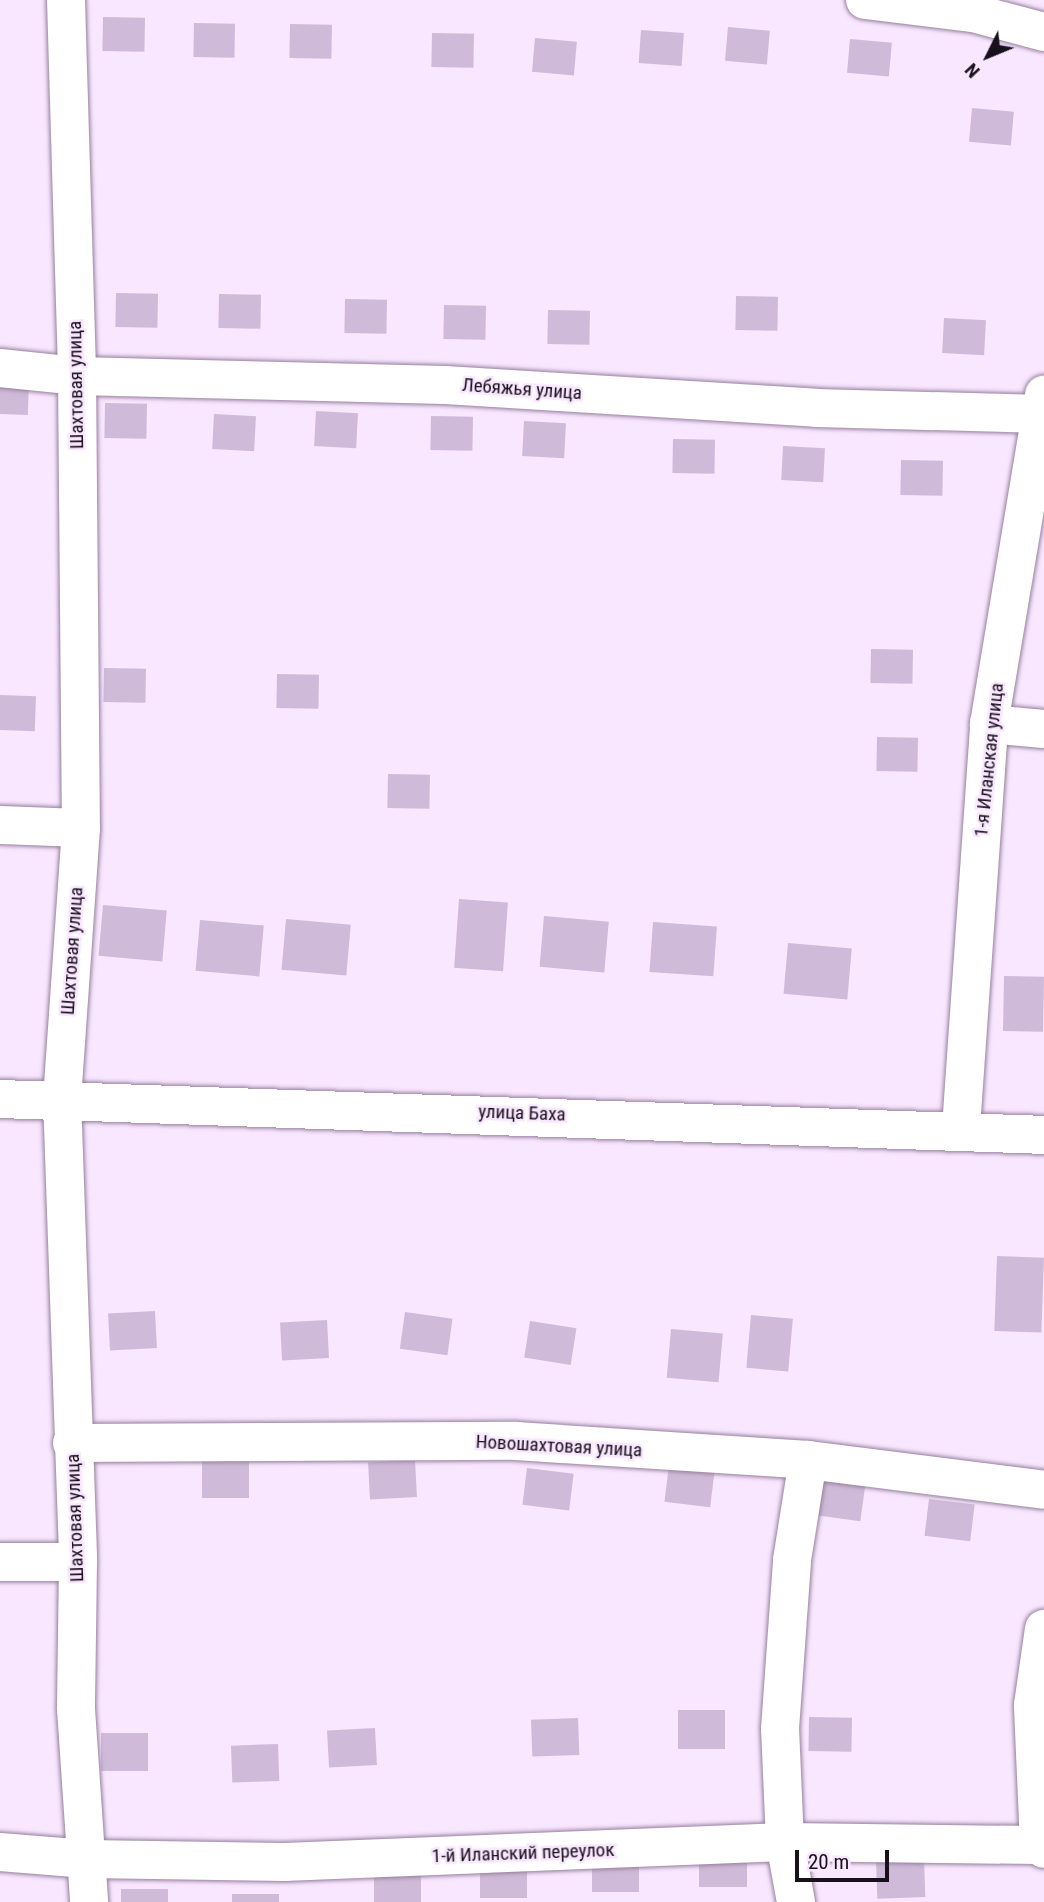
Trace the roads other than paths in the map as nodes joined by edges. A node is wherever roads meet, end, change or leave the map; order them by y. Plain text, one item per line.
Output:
1 (66, 0) edge
2 (865, 0) edge
3 (1044, 32) edge
4 (0, 368) edge
5 (77, 376) junction
6 (1043, 407) edge
7 (989, 724) junction
8 (1044, 729) edge
9 (0, 825) edge
10 (81, 828) junction
11 (62, 1097) junction
12 (0, 1099) edge
13 (961, 1128) junction
14 (1044, 1135) edge
15 (72, 1443) junction
16 (808, 1460) junction
17 (1044, 1490) edge
18 (0, 1562) edge
19 (78, 1562) junction
20 (1044, 1629) edge
21 (785, 1842) junction
22 (1041, 1847) edge
23 (0, 1852) edge
24 (87, 1859) junction
25 (89, 1902) edge
26 (796, 1902) edge

1 - 5 street, Шахтовая улица
2 - 3 street
4 - 5 street, Лебяжья улица
5 - 6 street, Лебяжья улица
5 - 10 street, Шахтовая улица
6 - 7 street, 1-я Иланская улица
7 - 8 street
7 - 13 street, 1-я Иланская улица
9 - 10 street
10 - 11 street, Шахтовая улица
11 - 12 street, улица Баха
11 - 13 street, улица Баха
11 - 15 street, Шахтовая улица
13 - 14 street, улица Баха
15 - 16 street, Новошахтовая улица
15 - 19 street, Шахтовая улица
16 - 17 street, Новошахтовая улица
16 - 21 street
18 - 19 street
19 - 24 street, Шахтовая улица
20 - 22 street
21 - 22 street, 1-й Иланский переулок
21 - 24 street, 1-й Иланский переулок
21 - 26 street
23 - 24 street, 1-й Иланский переулок
24 - 25 street, Шахтовая улица

